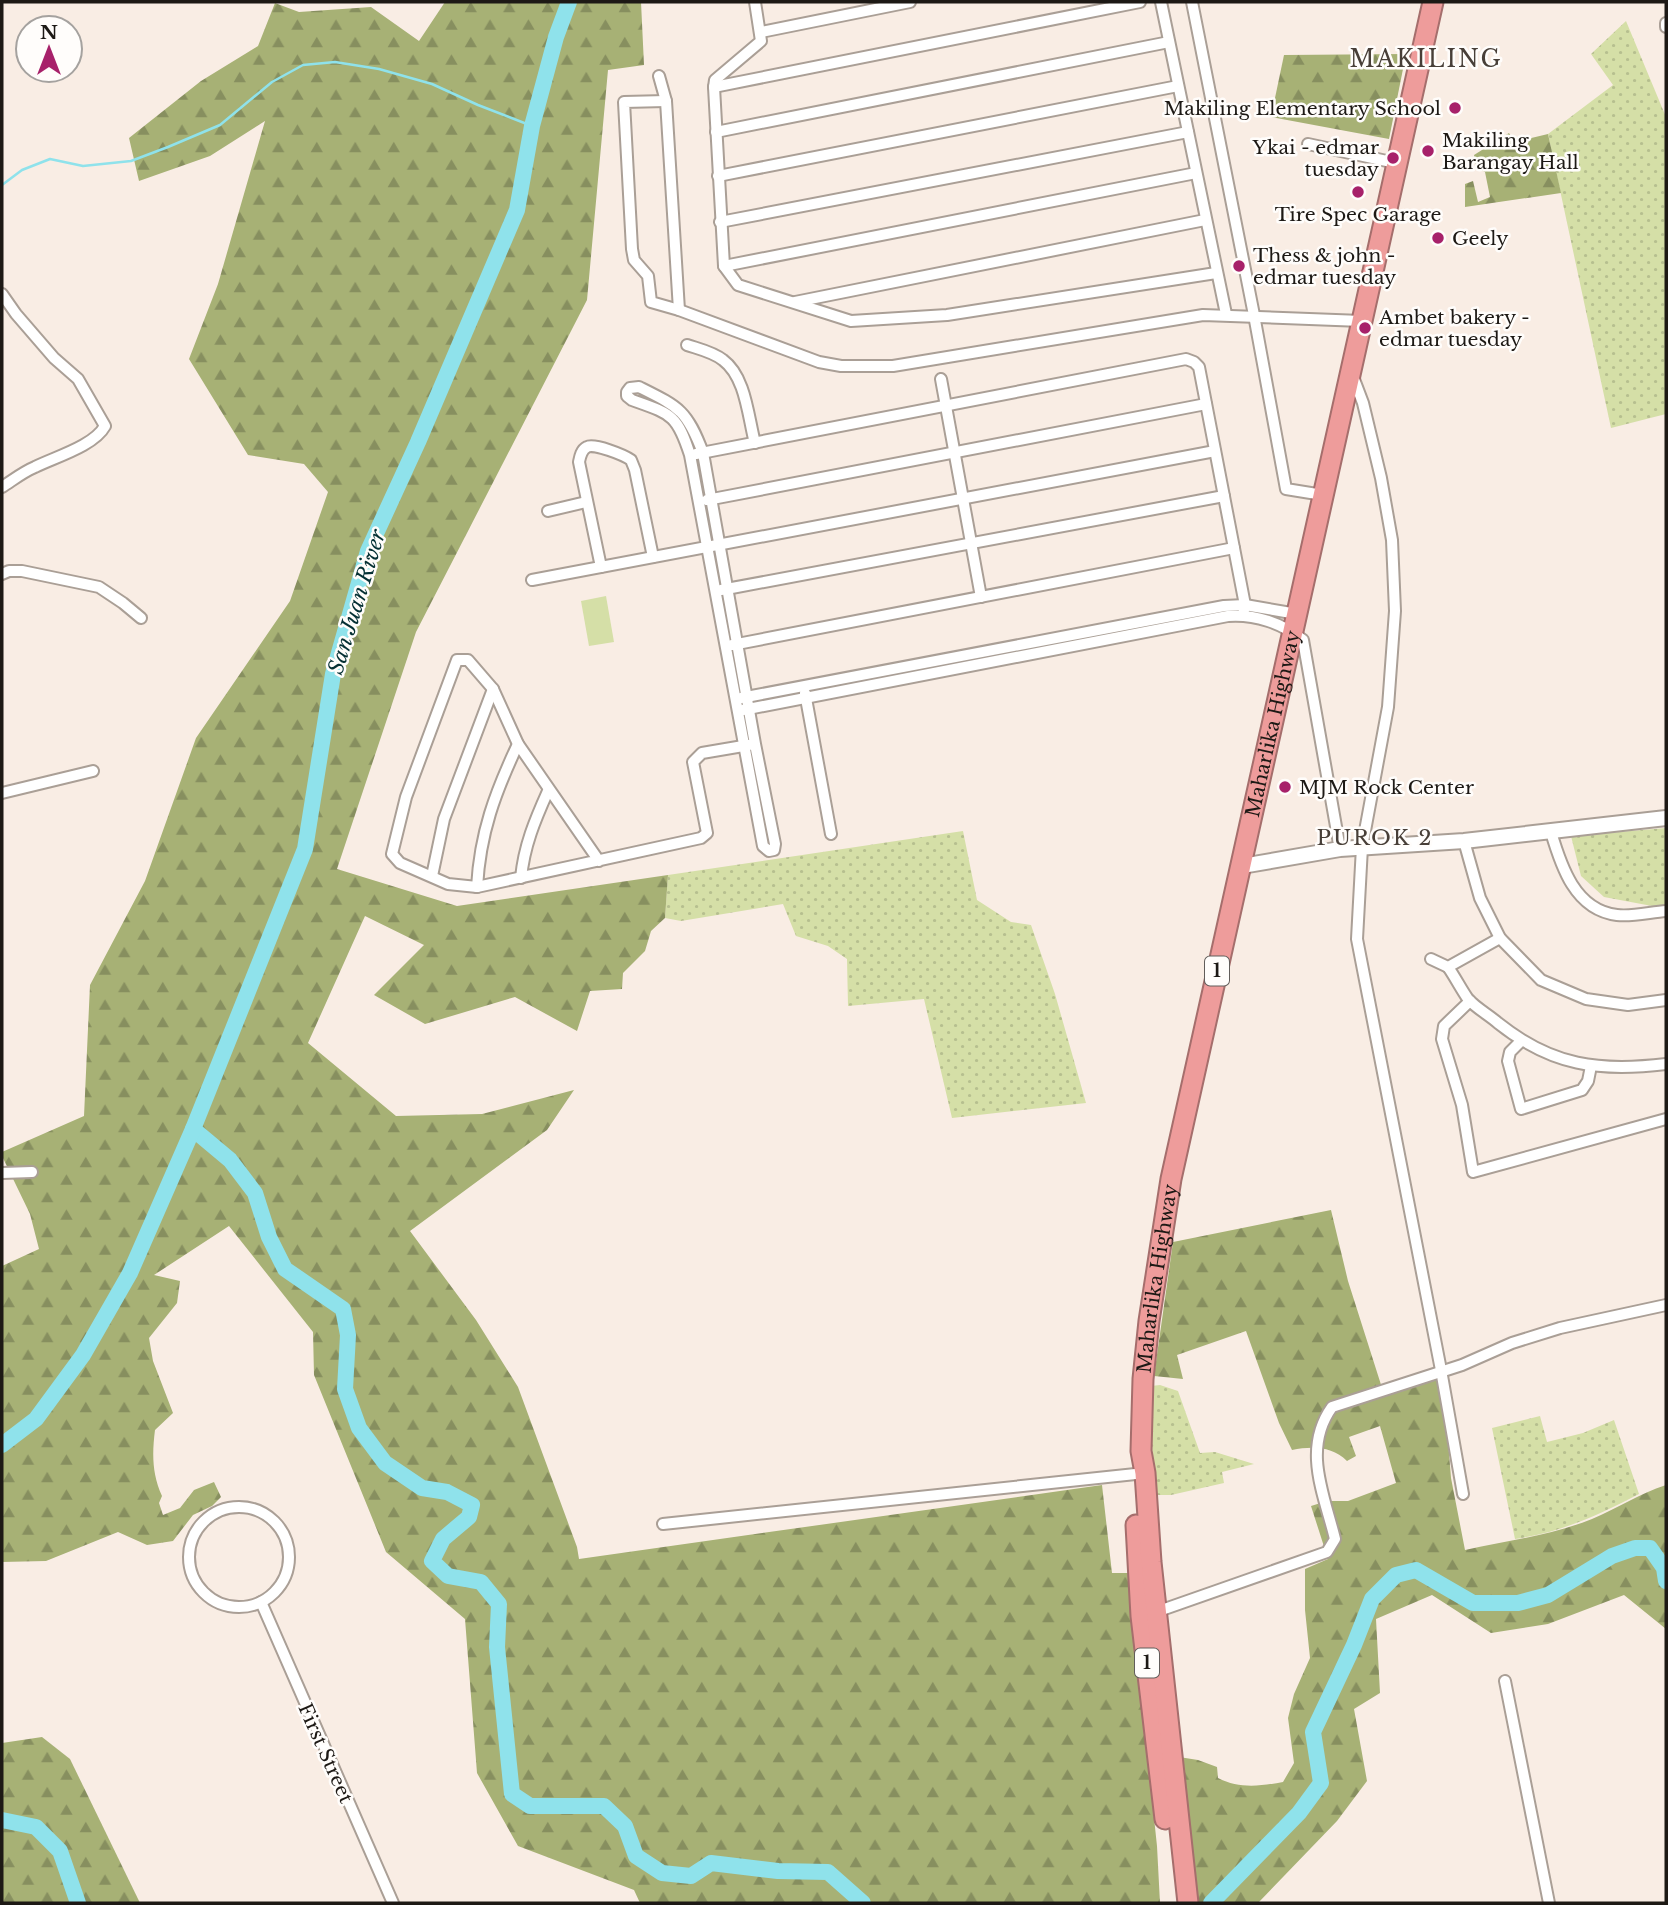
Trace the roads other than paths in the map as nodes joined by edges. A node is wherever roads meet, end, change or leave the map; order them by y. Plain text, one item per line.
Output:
1 (755, 2) edge
2 (910, 2) edge
3 (1140, 2) edge
4 (1161, 2) edge
5 (1192, 2) edge
6 (1433, 2) edge
7 (761, 32) junction
8 (1169, 41) junction
9 (659, 76) dead end
10 (714, 86) junction
11 (1178, 86) junction
12 (666, 101) junction
13 (716, 132) junction
14 (1188, 132) junction
15 (1308, 144) dead end
16 (1396, 163) junction
17 (1196, 173) junction
18 (718, 176) junction
19 (1205, 220) junction
20 (720, 222) junction
21 (724, 265) junction
22 (1216, 274) junction
23 (2, 293) edge
24 (793, 303) junction
25 (680, 310) junction
26 (1226, 314) junction
27 (1254, 315) junction
28 (1362, 321) junction
29 (687, 345) dead end
30 (1351, 372) junction
31 (941, 379) dead end
32 (1206, 404) junction
33 (946, 406) junction
34 (755, 443) junction
35 (1215, 451) junction
36 (955, 452) junction
37 (703, 453) junction
38 (690, 455) junction
39 (2, 487) edge
40 (1323, 495) junction
41 (1224, 496) junction
42 (963, 498) junction
43 (712, 499) junction
44 (699, 501) junction
45 (586, 502) junction
46 (548, 511) dead end
47 (971, 543) junction
48 (720, 544) junction
49 (707, 546) junction
50 (1234, 548) junction
51 (653, 557) junction
52 (601, 567) junction
53 (2, 574) edge
54 (532, 580) dead end
55 (727, 589) junction
56 (715, 591) junction
57 (981, 597) junction
58 (1244, 610) junction
59 (141, 618) dead end
60 (1295, 623) junction
61 (732, 645) junction
62 (493, 689) junction
63 (805, 692) junction
64 (742, 704) junction
65 (518, 744) junction
66 (749, 745) junction
67 (93, 771) dead end
68 (548, 791) junction
69 (2, 793) edge
70 (1666, 818) edge
71 (1550, 832) junction
72 (831, 834) dead end
73 (1464, 841) junction
74 (1362, 847) junction
75 (1340, 849) junction
76 (599, 861) junction
77 (1242, 866) junction
78 (432, 876) junction
79 (522, 878) junction
80 (477, 887) junction
81 (1666, 911) edge
82 (1500, 938) junction
83 (1431, 959) dead end
84 (1448, 967) junction
85 (1666, 1000) edge
86 (1470, 1001) junction
87 (1521, 1041) junction
88 (1666, 1064) edge
89 (1591, 1066) junction
90 (1666, 1119) edge
91 (2, 1172) edge
92 (32, 1172) dead end
93 (1666, 1305) edge
94 (1441, 1370) junction
95 (1140, 1472) junction
96 (1463, 1494) dead end
97 (663, 1524) dead end
98 (261, 1602) junction
99 (1156, 1612) junction
100 (1505, 1682) dead end
101 (1178, 1874) junction
102 (393, 1903) edge
103 (1174, 1903) edge
104 (1188, 1903) edge
105 (1549, 1903) edge

1 - 7 street
2 - 7 street
3 - 10 street
4 - 8 street
5 - 27 street
6 - 16 highway, Maharlika Highway / 1
7 - 10 street
8 - 11 street
8 - 13 street
9 - 12 street
10 - 13 street
11 - 14 street
11 - 18 street
12 - 25 street
12 - 25 street
13 - 18 street
14 - 17 street
14 - 20 street
15 - 16 street
16 - 28 highway, Maharlika Highway / 1
17 - 19 street
17 - 21 street
18 - 20 street
19 - 22 street
19 - 24 street
20 - 21 street
21 - 24 street
22 - 24 street
22 - 26 street
23 - 39 street
25 - 26 street
26 - 27 street
27 - 28 street
27 - 40 street
28 - 30 highway, Maharlika Highway / 1
29 - 34 street
30 - 40 highway, Maharlika Highway / 1
30 - 74 street
31 - 33 street
32 - 33 street
32 - 35 street
32 - 36 street
33 - 34 street
33 - 36 street
34 - 37 street
35 - 41 street
35 - 42 street
36 - 42 street
36 - 43 street
37 - 38 street
37 - 38 street
37 - 43 street
38 - 44 street
40 - 60 highway, Maharlika Highway / 1
41 - 47 street
41 - 50 street
42 - 47 street
42 - 48 street
43 - 44 street
43 - 48 street
44 - 49 street
45 - 46 street
45 - 51 street
45 - 52 street
47 - 55 street
47 - 57 street
48 - 49 street
48 - 55 street
49 - 51 street
49 - 56 street
50 - 57 street
50 - 58 street
51 - 52 street
52 - 54 street
53 - 59 street
55 - 56 street
55 - 61 street
56 - 61 street
57 - 61 street
58 - 60 street
58 - 60 street
58 - 63 street
60 - 75 street
60 - 77 highway, Maharlika Highway / 1
61 - 64 street
62 - 65 street
62 - 78 street
62 - 78 street
63 - 64 street
63 - 72 street
64 - 66 street
65 - 68 street
65 - 80 street
66 - 66 street
66 - 76 street
67 - 69 street
68 - 76 street
68 - 79 street
70 - 71 street
71 - 73 street
71 - 81 street
73 - 74 street
73 - 82 street
74 - 75 street
74 - 94 street
75 - 77 street
76 - 79 street
77 - 95 highway, Maharlika Highway / 1
78 - 80 street
79 - 80 street
82 - 84 street
82 - 85 street
83 - 84 street
84 - 86 street
86 - 87 street
86 - 90 street
87 - 89 street
87 - 89 street
88 - 89 street
91 - 92 street
93 - 94 street
94 - 96 street
94 - 99 street
95 - 97 street
95 - 99 highway, Maharlika Highway / 1
95 - 101 highway, Maharlika Highway / 1
98 - 98 street
98 - 102 street, First Street
99 - 101 highway, Maharlika Highway / 1
100 - 105 street
101 - 103 highway, Maharlika Highway / 1
101 - 104 highway, Maharlika Highway / 1

